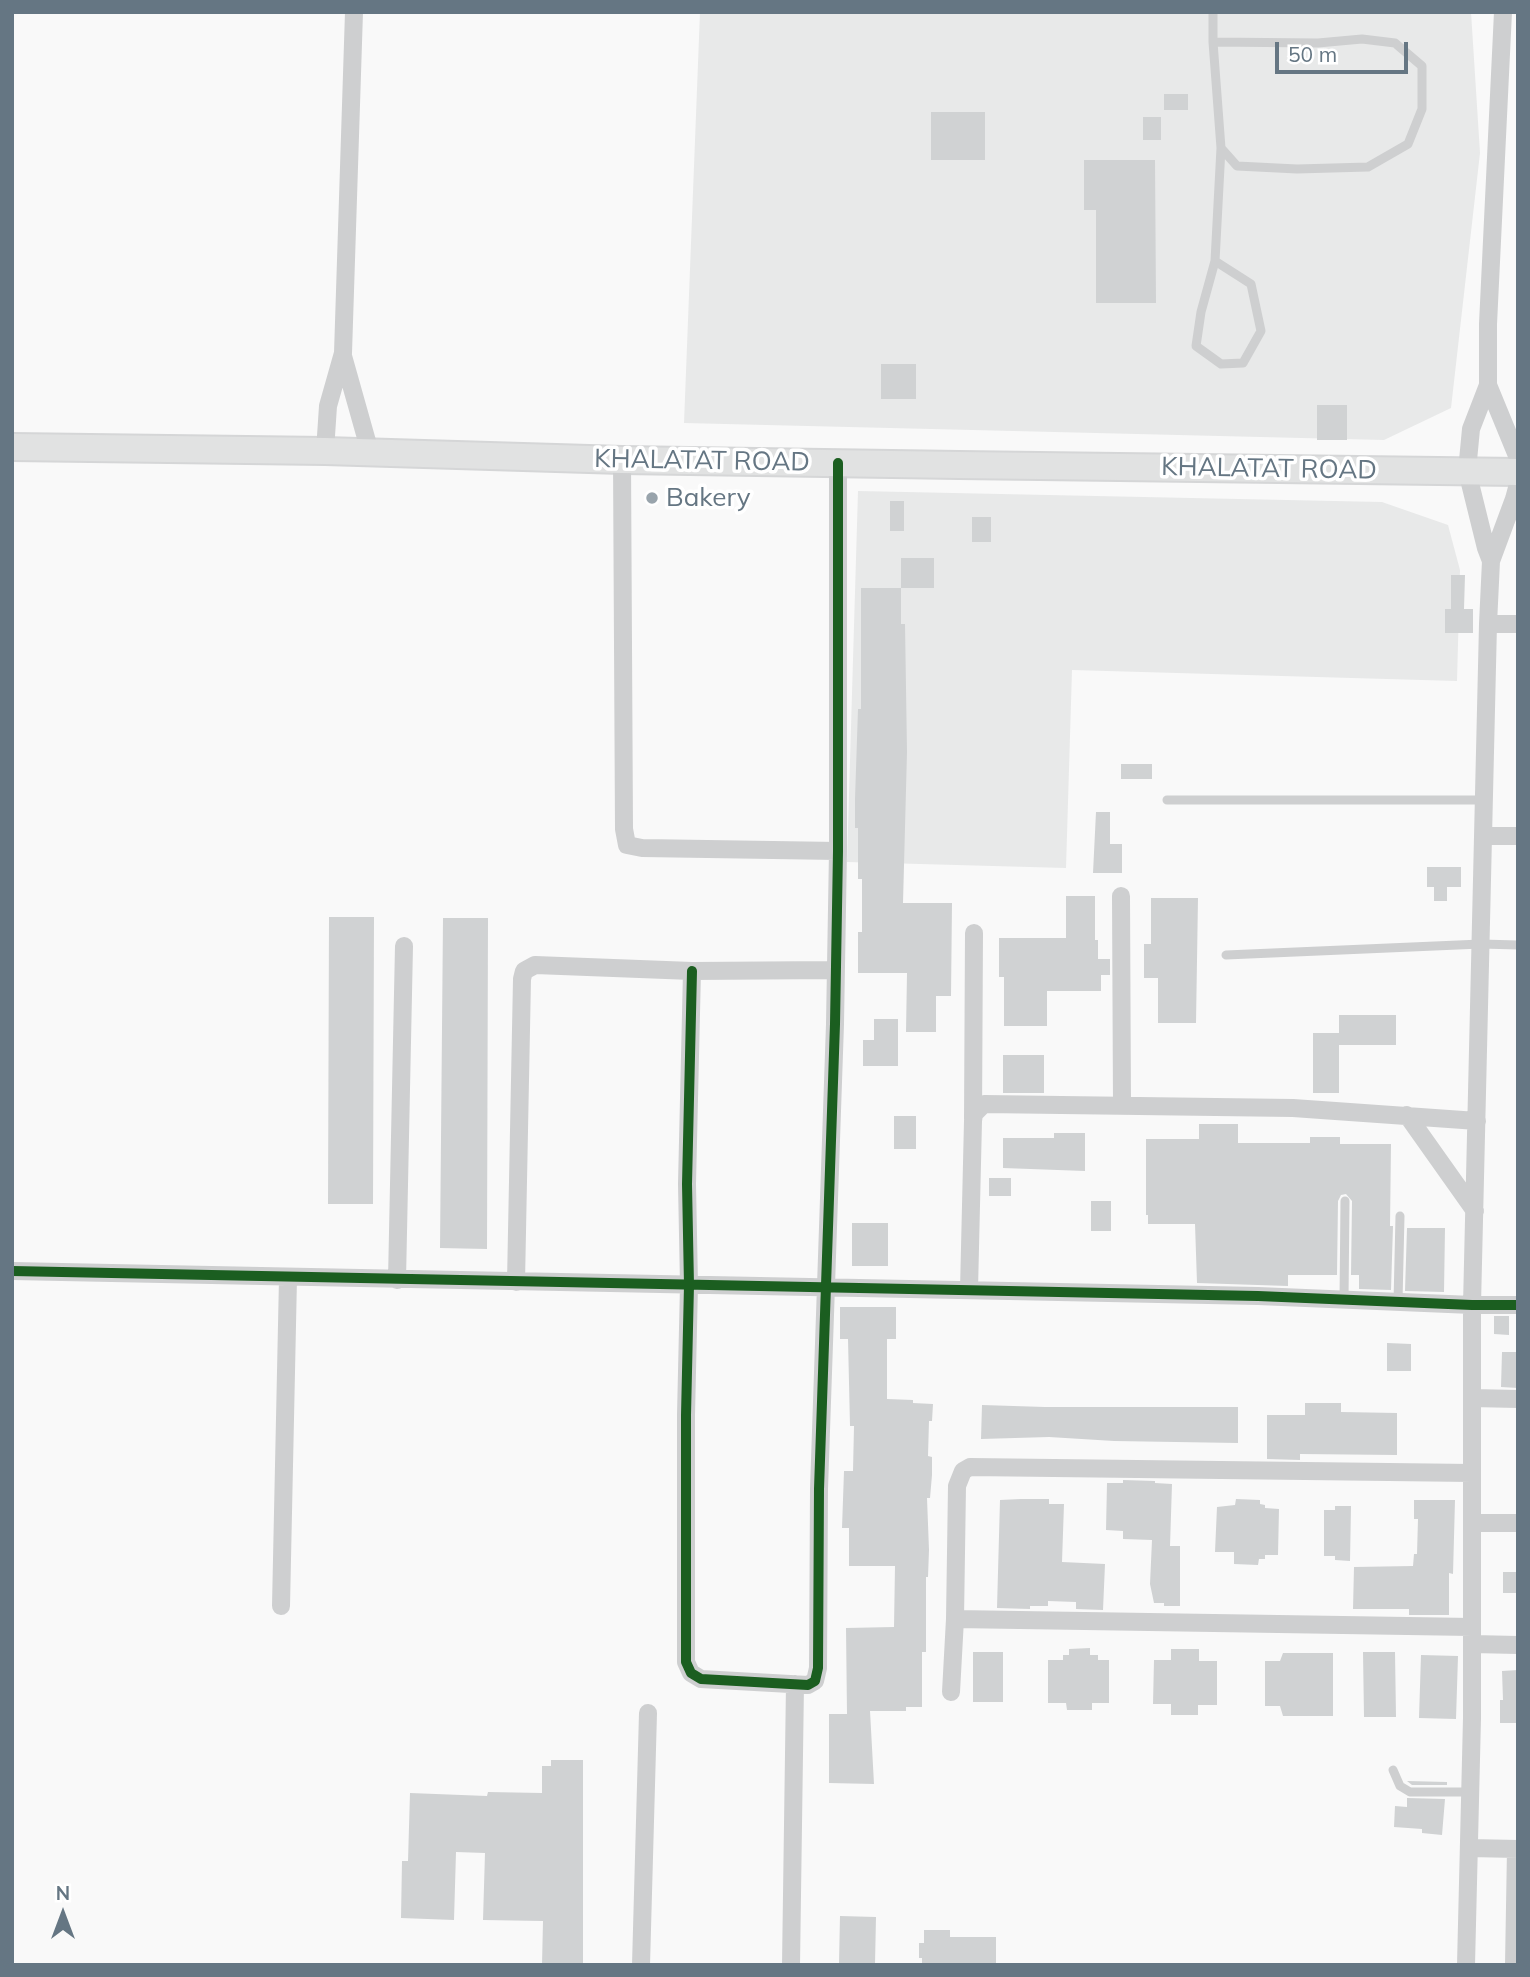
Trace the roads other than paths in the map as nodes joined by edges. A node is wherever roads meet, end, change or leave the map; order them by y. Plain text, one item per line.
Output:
1 (354, 12) edge
2 (1213, 12) edge
3 (1503, 12) edge
4 (1213, 42) junction
5 (1221, 148) junction
6 (1215, 261) junction
7 (342, 353) junction
8 (1488, 385) junction
9 (12, 447) edge
10 (325, 451) junction
11 (370, 452) junction
12 (1518, 458) edge
13 (622, 460) junction
14 (838, 463) junction
15 (1467, 471) junction
16 (1518, 472) edge
17 (1518, 484) edge
18 (1492, 561) junction
19 (1488, 624) junction
20 (1518, 624) edge
21 (1167, 800) dead end
22 (1484, 800) junction
23 (1483, 836) junction
24 (1518, 836) edge
25 (838, 851) junction
26 (1121, 896) dead end
27 (974, 933) dead end
28 (1480, 944) junction
29 (404, 946) dead end
30 (1518, 946) edge
31 (1226, 955) dead end
32 (835, 970) junction
33 (692, 971) junction
34 (1122, 1105) junction
35 (1407, 1115) junction
36 (973, 1121) junction
37 (1477, 1121) junction
38 (1345, 1201) dead end
39 (1475, 1211) junction
40 (1400, 1216) dead end
41 (12, 1271) edge
42 (288, 1278) junction
43 (397, 1280) junction
44 (516, 1282) junction
45 (689, 1286) junction
46 (826, 1288) junction
47 (969, 1290) junction
48 (1344, 1300) junction
49 (1398, 1302) junction
50 (1518, 1304) edge
51 (1472, 1305) junction
52 (1472, 1398) junction
53 (1518, 1399) edge
54 (1472, 1473) junction
55 (1472, 1522) junction
56 (1518, 1523) edge
57 (281, 1606) dead end
58 (955, 1619) junction
59 (1472, 1635) junction
60 (1518, 1645) edge
61 (795, 1684) junction
62 (951, 1692) dead end
63 (648, 1713) dead end
64 (1393, 1770) dead end
65 (1470, 1793) junction
66 (1469, 1848) junction
67 (1517, 1849) edge
68 (641, 1965) edge
69 (790, 1965) edge
70 (1466, 1965) edge
71 (1514, 1965) edge

1 - 7 street
2 - 4 lane
3 - 8 street
4 - 5 lane
4 - 5 lane
5 - 6 lane
6 - 6 lane
7 - 10 street
7 - 11 street
8 - 12 street
8 - 15 street
9 - 10 main road, KHALATAT ROAD
10 - 11 main road, KHALATAT ROAD
11 - 13 main road, KHALATAT ROAD
13 - 14 main road, KHALATAT ROAD
13 - 25 street
14 - 15 main road, KHALATAT ROAD
14 - 25 street
15 - 16 main road, KHALATAT ROAD
15 - 18 street
17 - 18 street
18 - 19 street
19 - 20 street
19 - 22 street
21 - 22 lane
22 - 23 street
23 - 24 street
23 - 28 street
25 - 32 street
26 - 34 street
27 - 36 street
28 - 30 lane
28 - 31 lane
28 - 37 street
29 - 43 street
32 - 33 street
32 - 46 street
33 - 44 street
33 - 45 street
34 - 35 street
34 - 36 street
35 - 37 street
35 - 39 street
36 - 47 street
37 - 39 street
38 - 48 lane
39 - 51 street
40 - 49 lane
41 - 42 street
42 - 43 street
42 - 57 street
43 - 44 street
44 - 45 street
45 - 46 street
45 - 61 street
46 - 47 street
46 - 61 street
47 - 48 street
48 - 49 street
49 - 51 street
50 - 51 street
51 - 52 street
52 - 53 street
52 - 54 street
54 - 55 street
54 - 58 street
55 - 56 street
55 - 59 street
58 - 59 street
58 - 62 street
59 - 60 street
59 - 65 street
61 - 69 street
63 - 68 street
64 - 65 lane
65 - 66 street
66 - 67 street
66 - 70 street
67 - 71 street

